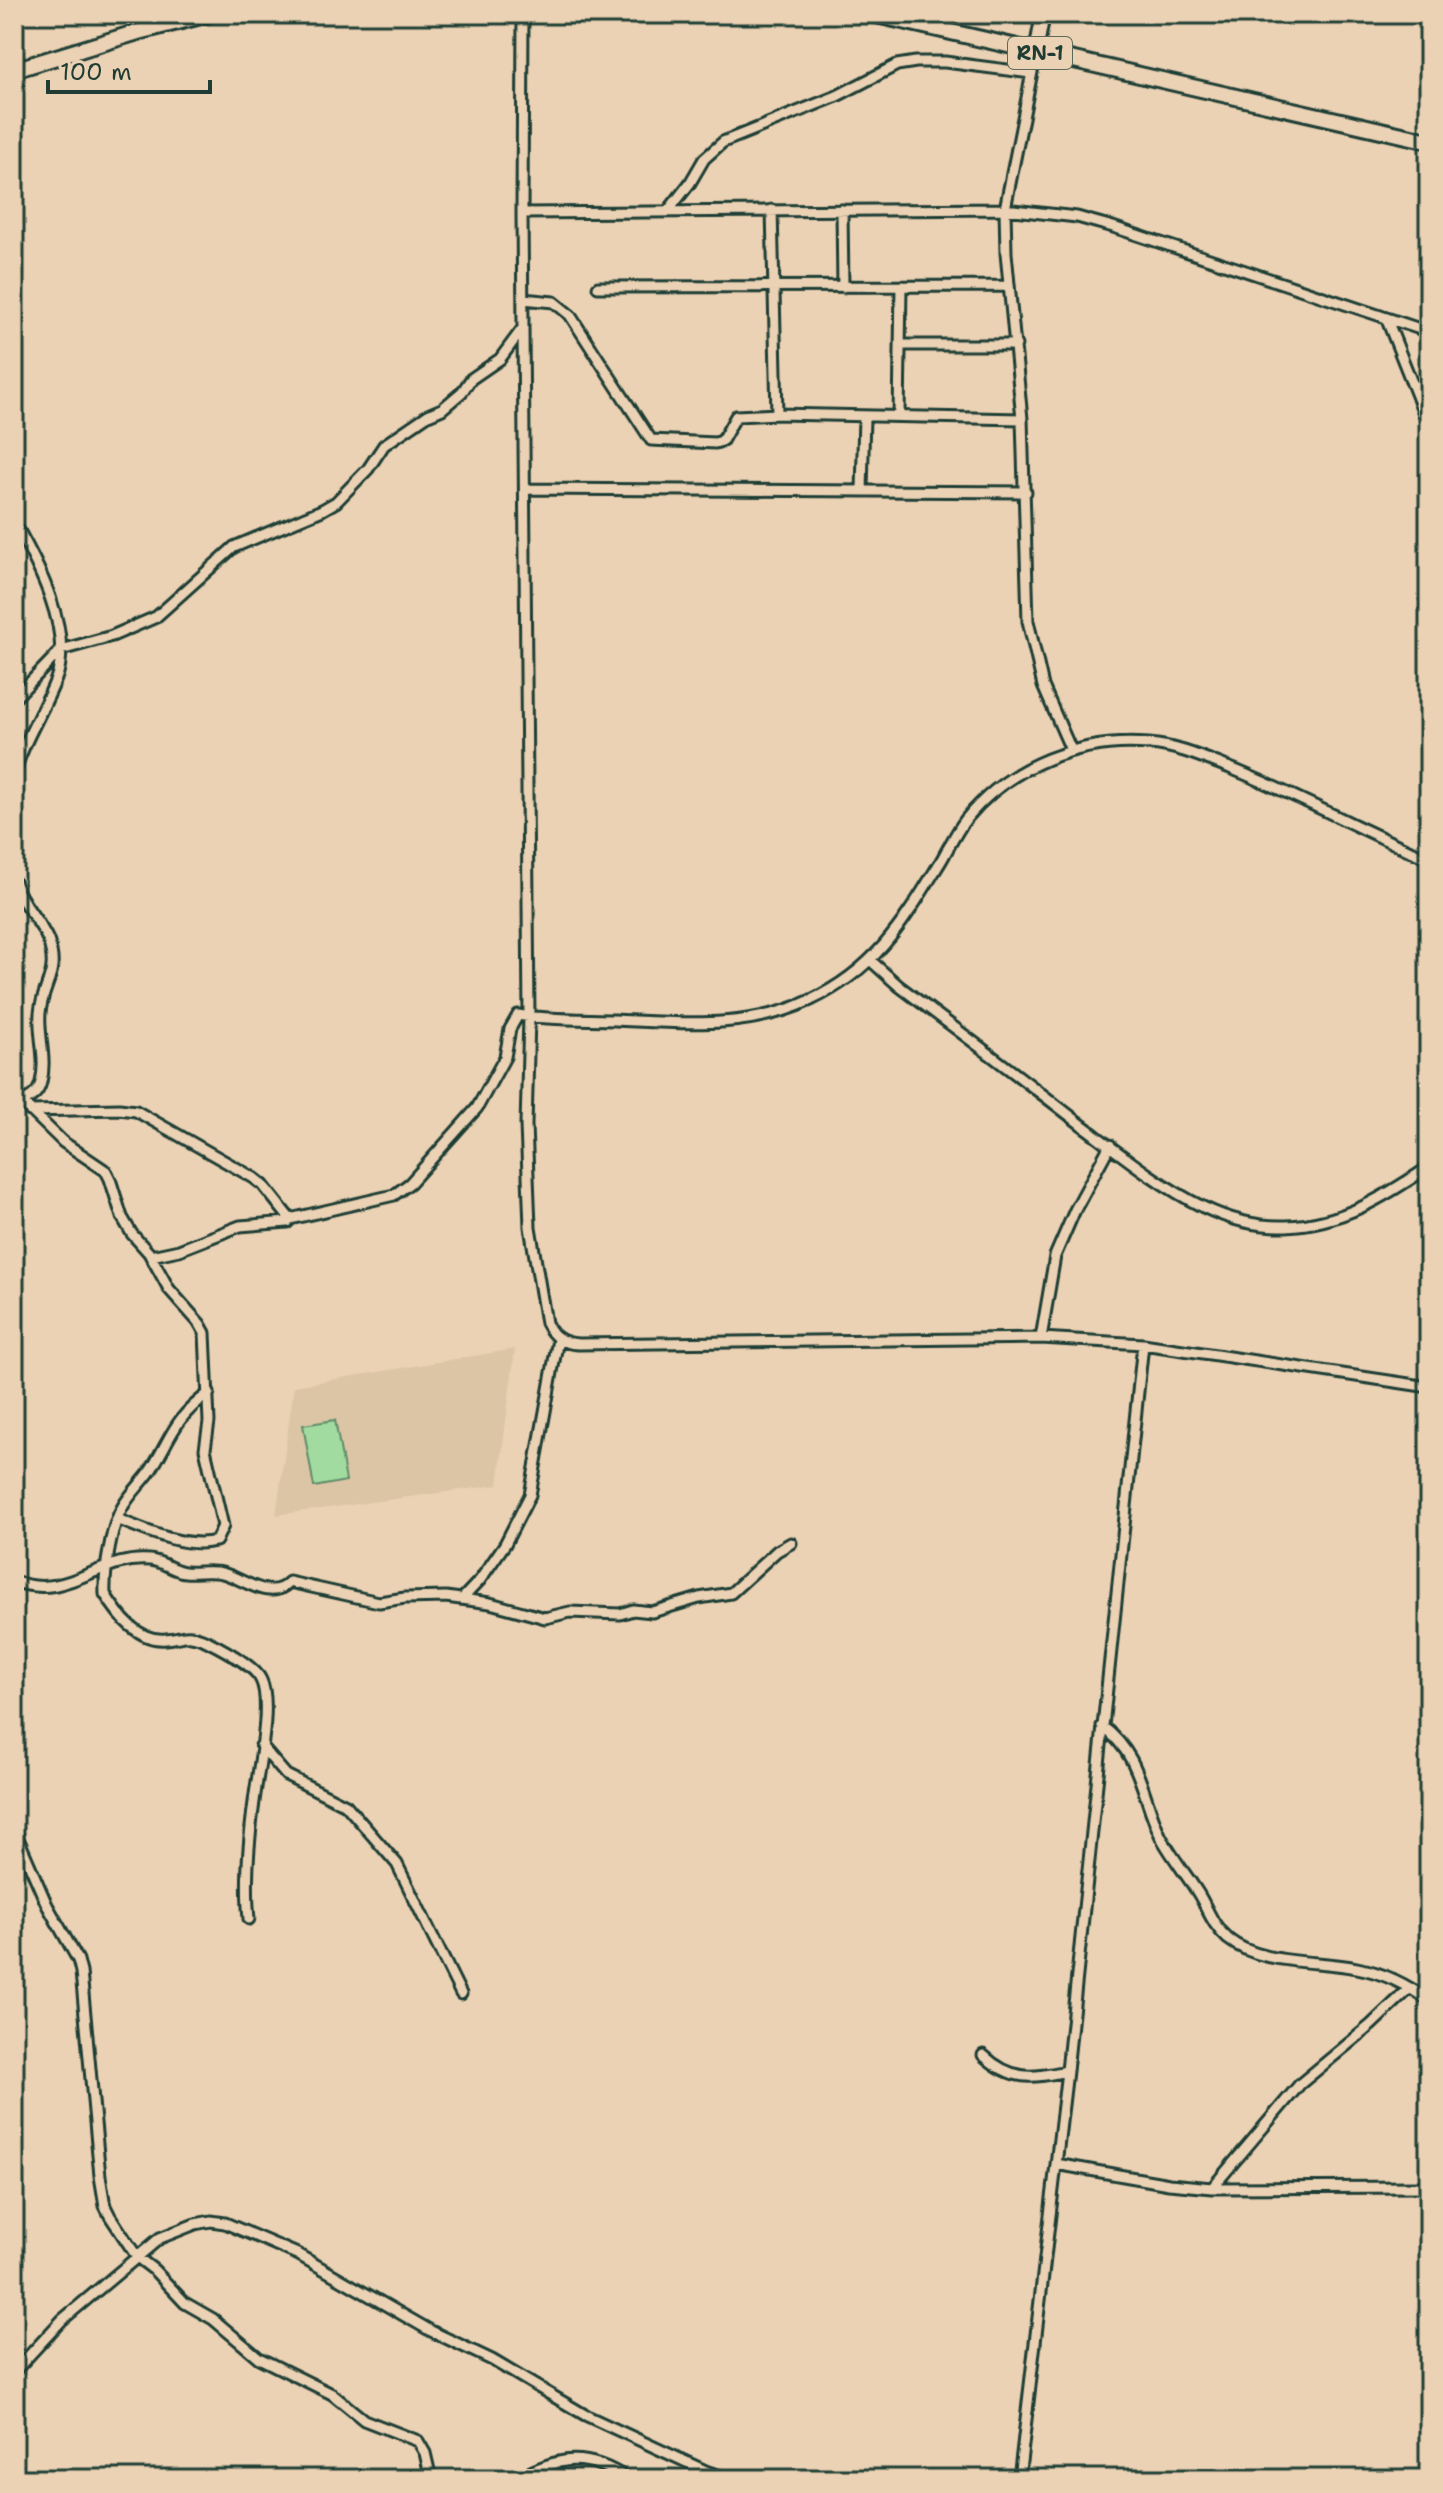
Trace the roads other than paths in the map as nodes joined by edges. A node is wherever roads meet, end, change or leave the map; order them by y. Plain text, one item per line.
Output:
1 (209, 14) edge
2 (523, 14) edge
3 (872, 14) edge
4 (1043, 14) edge
5 (1036, 52) junction
6 (14, 70) edge
7 (1031, 73) junction
8 (1429, 141) edge
9 (1005, 209) junction
10 (772, 210) junction
11 (842, 210) junction
12 (668, 211) junction
13 (522, 213) junction
14 (901, 286) junction
15 (1009, 286) junction
16 (598, 287) dead end
17 (774, 287) junction
18 (843, 287) junction
19 (523, 299) junction
20 (1387, 320) junction
21 (524, 327) junction
22 (1429, 332) edge
23 (900, 345) junction
24 (1016, 345) junction
25 (777, 414) junction
26 (864, 416) junction
27 (899, 416) junction
28 (1022, 419) junction
29 (1429, 426) edge
30 (525, 489) junction
31 (862, 491) junction
32 (1026, 492) junction
33 (14, 522) edge
34 (61, 650) junction
35 (14, 699) edge
36 (1071, 750) junction
37 (14, 775) edge
38 (1429, 859) edge
39 (14, 881) edge
40 (870, 960) junction
41 (529, 1017) junction
42 (18, 1102) edge
43 (30, 1111) junction
44 (1110, 1145) junction
45 (1429, 1167) edge
46 (290, 1219) junction
47 (151, 1256) junction
48 (1041, 1338) junction
49 (558, 1339) junction
50 (1143, 1344) junction
51 (1429, 1387) edge
52 (209, 1393) junction
53 (117, 1519) junction
54 (791, 1543) dead end
55 (107, 1568) junction
56 (14, 1581) edge
57 (463, 1598) junction
58 (1102, 1726) junction
59 (261, 1746) junction
60 (14, 1829) edge
61 (249, 1919) dead end
62 (1410, 1988) junction
63 (461, 1994) dead end
64 (1429, 2001) edge
65 (983, 2055) dead end
66 (1067, 2071) junction
67 (1056, 2164) junction
68 (1429, 2187) edge
69 (1212, 2188) junction
70 (137, 2257) junction
71 (14, 2372) edge
72 (14, 2471) edge
73 (725, 2478) edge
74 (37, 2479) edge
75 (431, 2479) edge
76 (516, 2479) edge
77 (628, 2479) edge
78 (1019, 2479) edge

1 - 6 main road
2 - 13 street
3 - 5 main road, RN-1
4 - 5 main road
5 - 7 street
5 - 8 main road, RN-1
7 - 9 street
7 - 12 street
9 - 11 street
9 - 15 street
9 - 20 street
10 - 11 street
10 - 12 street
10 - 17 street
11 - 18 street
12 - 13 street
13 - 19 street
14 - 15 street
14 - 18 street
14 - 23 street
15 - 24 street
16 - 17 street
17 - 18 street
17 - 25 street
19 - 21 street
19 - 25 street
20 - 22 street
20 - 29 street
21 - 30 street
21 - 34 street
23 - 24 street
23 - 27 street
24 - 28 street
25 - 26 street
26 - 27 street
26 - 31 street
27 - 28 street
28 - 32 street
30 - 31 street
30 - 41 street
31 - 32 street
32 - 36 street
33 - 34 street
34 - 35 street
34 - 37 street
36 - 38 street
36 - 40 street
39 - 42 street
40 - 41 street
40 - 44 street
41 - 46 street
41 - 49 street
42 - 43 street
43 - 46 street
43 - 47 street
44 - 45 street
44 - 48 street
46 - 47 street
47 - 52 street
48 - 49 street
48 - 50 street
49 - 57 street
50 - 51 street
50 - 58 street
52 - 53 street
52 - 53 street
53 - 55 street
54 - 57 street
55 - 56 street
55 - 57 street
55 - 59 street
58 - 62 street
58 - 66 street
59 - 61 street
59 - 63 street
60 - 70 street
62 - 64 street
62 - 69 street
65 - 66 street
66 - 67 street
67 - 69 street
67 - 78 street
68 - 69 street
70 - 71 street
70 - 73 street
70 - 75 street
72 - 74 street
76 - 77 street

